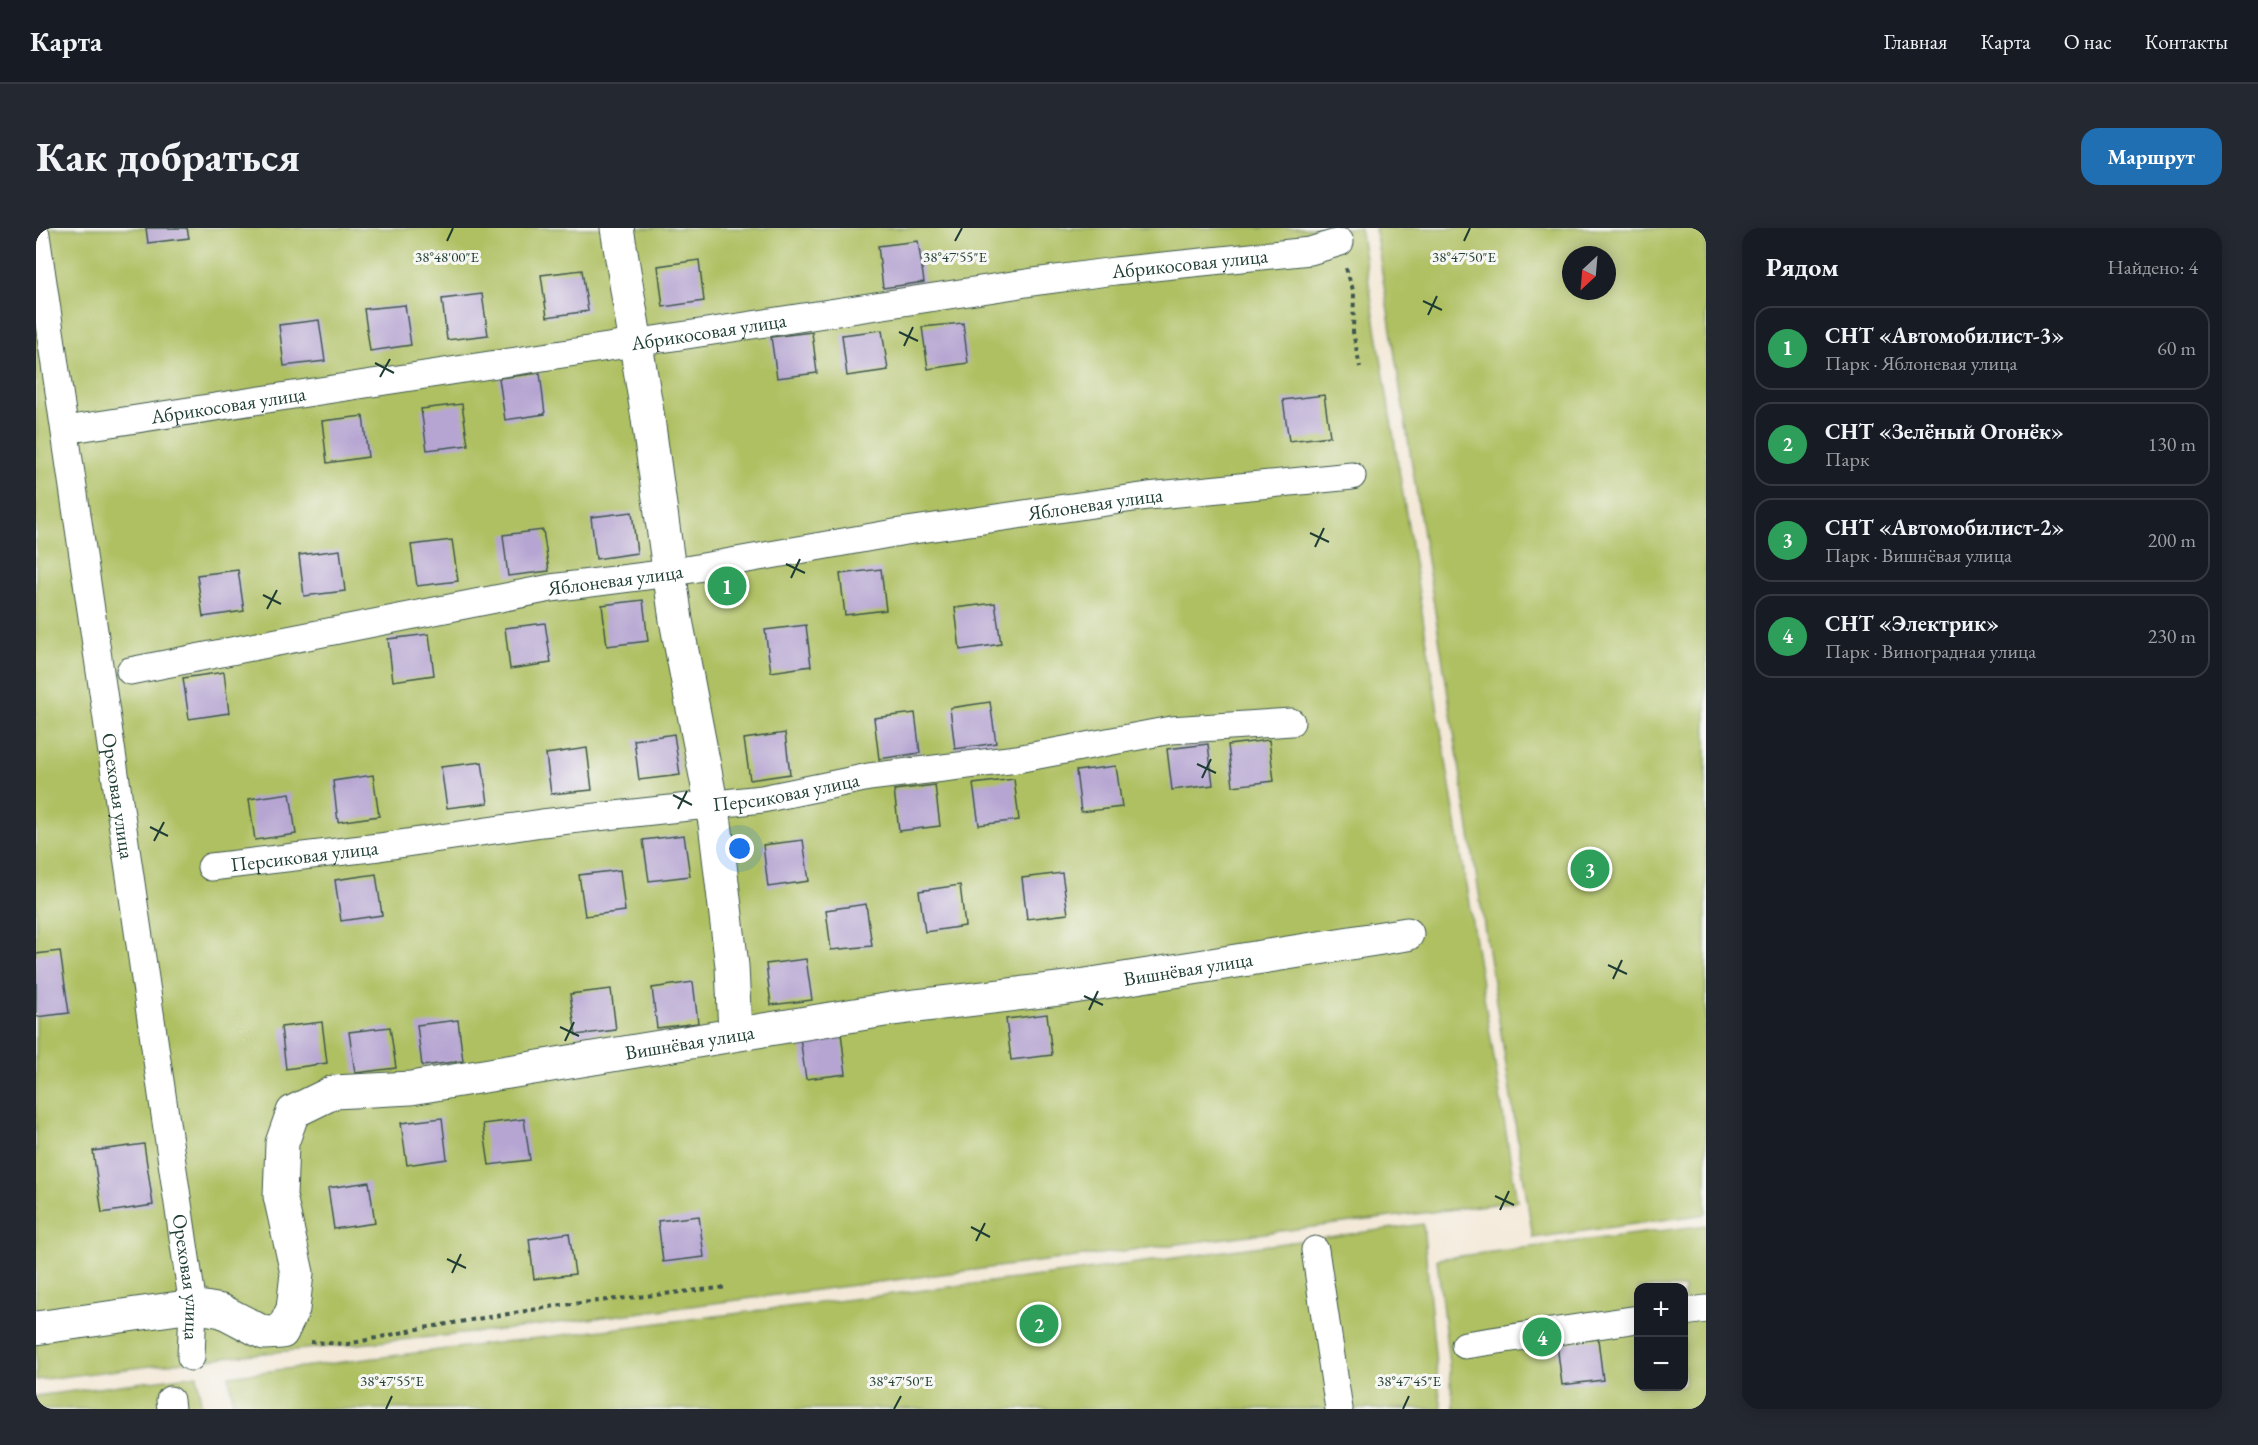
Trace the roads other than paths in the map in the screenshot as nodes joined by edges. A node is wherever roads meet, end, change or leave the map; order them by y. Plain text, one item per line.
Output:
1 (617, 228) edge
2 (36, 235) edge
3 (1340, 242) road end
4 (635, 342) junction
5 (78, 428) dead end
6 (1352, 476) dead end
7 (669, 573) junction
8 (130, 671) dead end
9 (1291, 722) dead end
10 (712, 805) junction
11 (211, 867) dead end
12 (1407, 934) dead end
13 (735, 1033) junction
14 (1316, 1250) dead end
15 (193, 1306) junction
16 (1706, 1309) edge
17 (1688, 1311) edge
18 (1634, 1320) edge
19 (36, 1328) edge
20 (1465, 1345) dead end
21 (191, 1357) dead end
22 (1339, 1409) edge

1 - 4 street
2 - 15 street, Ореховая улица
3 - 4 street, Абрикосовая улица
4 - 5 street, Абрикосовая улица
4 - 7 street
6 - 7 street, Яблоневая улица
7 - 8 street, Яблоневая улица
7 - 10 street
9 - 10 street, Персиковая улица
10 - 11 street, Персиковая улица
10 - 13 street
12 - 13 street, Вишнёвая улица
13 - 15 street, Вишнёвая улица
14 - 22 street
15 - 19 street
15 - 21 street, Ореховая улица
16 - 17 street
18 - 20 street

